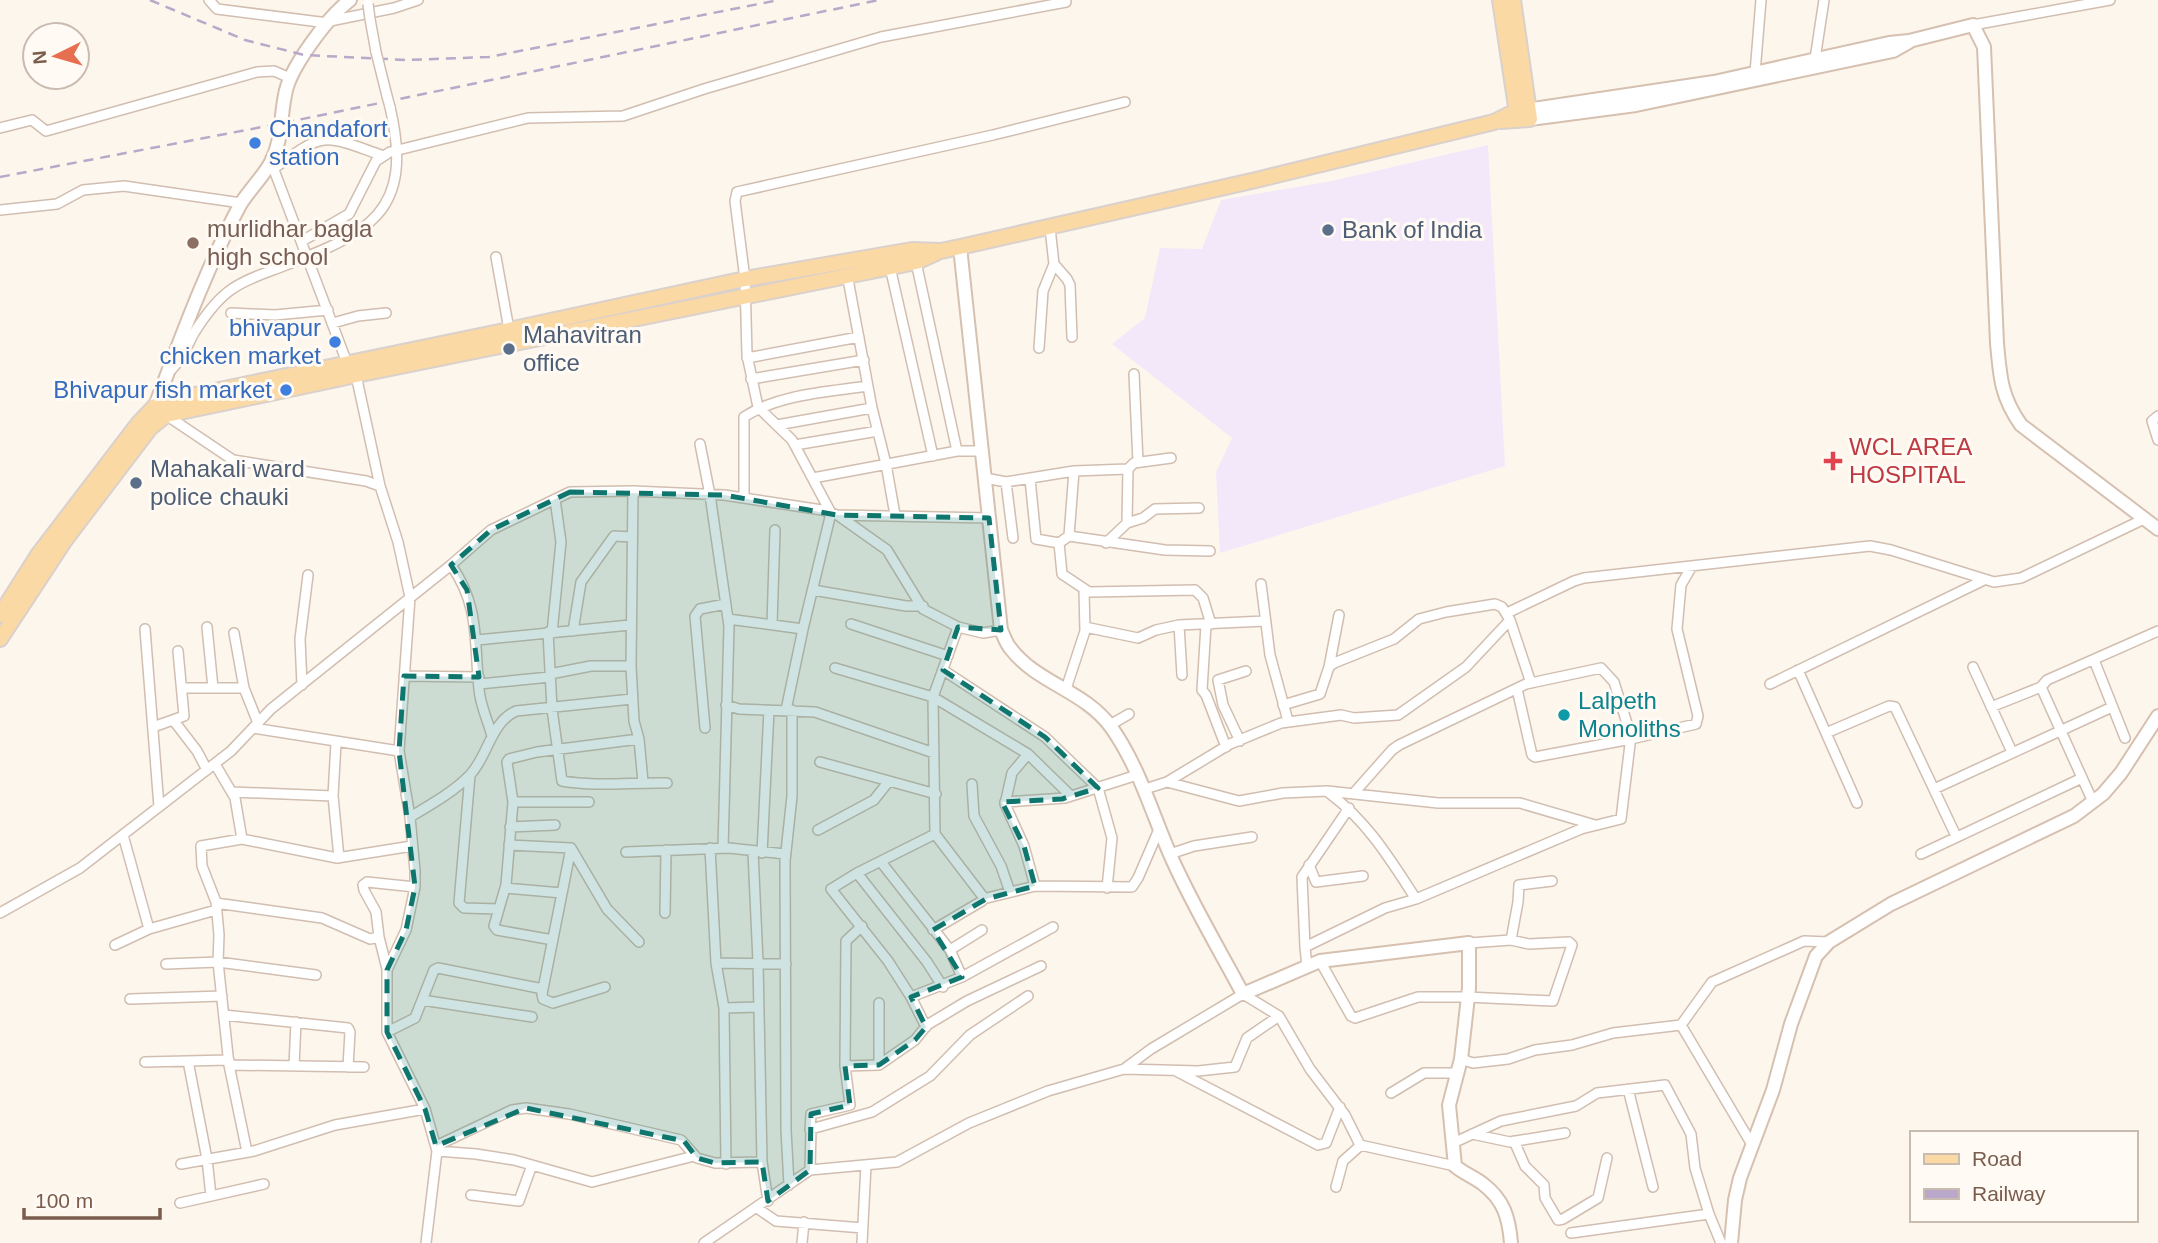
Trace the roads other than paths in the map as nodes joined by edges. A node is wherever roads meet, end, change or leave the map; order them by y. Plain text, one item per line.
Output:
1 (209, 0) edge
2 (351, 0) edge
3 (418, 0) edge
4 (1500, 0) edge
5 (1513, 0) edge
6 (1761, 0) edge
7 (1824, 0) edge
8 (2110, 0) edge
9 (367, 2) edge
10 (1066, 2) edge
11 (329, 22) junction
12 (1973, 25) junction
13 (1909, 41) junction
14 (1815, 59) junction
15 (1755, 72) junction
16 (290, 78) junction
17 (1125, 102) dead end
18 (1523, 115) junction
19 (0, 128) edge
20 (396, 150) junction
21 (381, 155) junction
22 (272, 166) junction
23 (241, 203) junction
24 (0, 210) edge
25 (1050, 228) junction
26 (302, 241) junction
27 (960, 247) junction
28 (941, 251) junction
29 (307, 256) junction
30 (496, 257) dead end
31 (916, 262) junction
32 (1054, 264) junction
33 (890, 267) junction
34 (847, 274) junction
35 (745, 279) junction
36 (746, 296) junction
37 (328, 310) junction
38 (231, 313) dead end
39 (386, 313) dead end
40 (333, 323) junction
41 (511, 337) junction
42 (859, 337) junction
43 (1072, 337) dead end
44 (1039, 348) dead end
45 (747, 358) junction
46 (864, 360) junction
47 (352, 371) junction
48 (168, 372) junction
49 (1134, 374) dead end
50 (751, 379) junction
51 (868, 386) junction
52 (758, 407) junction
53 (872, 408) junction
54 (161, 411) junction
55 (2158, 415) edge
56 (777, 425) junction
57 (878, 430) junction
58 (2158, 440) edge
59 (700, 443) dead end
60 (795, 445) junction
61 (957, 451) junction
62 (982, 451) junction
63 (933, 456) junction
64 (1171, 458) dead end
65 (1138, 462) junction
66 (886, 464) junction
67 (1128, 469) junction
68 (1074, 471) junction
69 (813, 478) junction
70 (985, 478) junction
71 (1030, 479) junction
72 (1006, 482) junction
73 (380, 486) junction
74 (633, 491) junction
75 (710, 495) junction
76 (744, 498) junction
77 (555, 499) junction
78 (1199, 509) dead end
79 (834, 514) junction
80 (895, 515) junction
81 (989, 518) junction
82 (2144, 519) junction
83 (1127, 523) junction
84 (2158, 529) edge
85 (775, 530) dead end
86 (1069, 536) junction
87 (632, 537) junction
88 (1013, 538) dead end
89 (1059, 542) junction
90 (1106, 543) junction
91 (1210, 551) dead end
92 (451, 565) junction
93 (1692, 566) junction
94 (308, 575) dead end
95 (1984, 580) junction
96 (1261, 584) dead end
97 (813, 590) junction
98 (1084, 591) junction
99 (410, 597) junction
100 (726, 604) junction
101 (923, 606) junction
102 (0, 615) edge
103 (1339, 615) dead end
104 (1508, 617) junction
105 (728, 619) junction
106 (1265, 621) junction
107 (772, 624) junction
108 (850, 624) dead end
109 (1210, 624) junction
110 (630, 625) junction
111 (1178, 625) junction
112 (208, 626) dead end
113 (958, 627) junction
114 (1085, 627) junction
115 (145, 629) dead end
116 (803, 629) junction
117 (1000, 630) junction
118 (573, 631) junction
119 (2158, 631) edge
120 (550, 632) junction
121 (234, 633) dead end
122 (0, 639) edge
123 (477, 640) junction
124 (178, 651) dead end
125 (948, 656) junction
126 (2094, 660) junction
127 (631, 666) junction
128 (1329, 667) junction
129 (1973, 667) dead end
130 (835, 668) dead end
131 (943, 670) junction
132 (1798, 670) junction
133 (1246, 671) dead end
134 (550, 675) junction
135 (1182, 675) dead end
136 (404, 676) junction
137 (479, 680) junction
138 (1531, 683) junction
139 (1770, 684) dead end
140 (302, 685) junction
141 (2041, 687) junction
142 (182, 688) junction
143 (213, 688) junction
144 (244, 688) junction
145 (1066, 689) junction
146 (1517, 689) junction
147 (933, 697) junction
148 (632, 699) junction
149 (726, 705) junction
150 (1283, 705) junction
151 (2112, 706) junction
152 (1991, 707) junction
153 (552, 709) junction
154 (769, 710) junction
155 (789, 710) junction
156 (1129, 714) dead end
157 (2158, 716) edge
158 (174, 721) junction
159 (1285, 722) junction
160 (1110, 725) junction
161 (256, 726) junction
162 (153, 727) junction
163 (705, 728) dead end
164 (2059, 730) junction
165 (1826, 733) junction
166 (492, 736) junction
167 (2125, 738) dead end
168 (639, 739) junction
169 (1630, 739) junction
170 (1240, 741) junction
171 (337, 743) junction
172 (1226, 747) junction
173 (558, 749) junction
174 (399, 751) junction
175 (934, 752) junction
176 (2012, 752) junction
177 (1028, 754) junction
178 (820, 762) dead end
179 (211, 767) junction
180 (470, 775) junction
181 (1137, 775) junction
182 (2082, 778) junction
183 (889, 781) junction
184 (643, 782) junction
185 (1167, 782) junction
186 (667, 783) dead end
187 (972, 784) dead end
188 (1098, 788) junction
189 (1145, 789) junction
190 (1934, 789) junction
191 (1327, 791) junction
192 (233, 792) junction
193 (936, 794) junction
194 (1353, 794) junction
195 (333, 796) junction
196 (1071, 796) junction
197 (513, 802) junction
198 (589, 802) dead end
199 (1005, 802) junction
200 (2093, 802) junction
201 (1857, 803) dead end
202 (159, 807) junction
203 (1349, 808) junction
204 (410, 817) junction
205 (555, 825) dead end
206 (1596, 825) junction
207 (510, 827) junction
208 (1160, 827) junction
209 (818, 830) dead end
210 (936, 834) junction
211 (123, 835) junction
212 (1956, 836) junction
213 (1252, 837) dead end
214 (242, 839) junction
215 (509, 845) junction
216 (412, 846) junction
217 (571, 848) junction
218 (709, 848) junction
219 (723, 848) junction
220 (667, 850) junction
221 (626, 852) dead end
222 (757, 853) junction
223 (785, 854) junction
224 (1170, 854) junction
225 (1921, 854) dead end
226 (340, 858) junction
227 (881, 862) junction
228 (1309, 865) junction
229 (857, 873) junction
230 (1363, 876) dead end
231 (1552, 881) dead end
232 (1035, 886) junction
233 (415, 887) junction
234 (505, 888) junction
235 (1107, 888) junction
236 (1010, 892) junction
237 (562, 893) junction
238 (1416, 898) junction
239 (984, 899) junction
240 (216, 906) junction
241 (499, 909) junction
242 (0, 913) edge
243 (665, 913) dead end
244 (862, 926) junction
245 (1053, 927) dead end
246 (149, 929) junction
247 (933, 930) junction
248 (982, 930) dead end
249 (379, 937) junction
250 (553, 940) junction
251 (1511, 940) junction
252 (639, 942) dead end
253 (1829, 942) junction
254 (1469, 943) junction
255 (115, 945) dead end
256 (1305, 947) junction
257 (950, 950) junction
258 (218, 961) junction
259 (1320, 961) junction
260 (758, 962) junction
261 (716, 963) junction
262 (166, 964) dead end
263 (786, 964) junction
264 (1041, 966) dead end
265 (1307, 967) junction
266 (387, 970) junction
267 (316, 975) dead end
268 (962, 977) junction
269 (605, 987) dead end
270 (943, 987) junction
271 (543, 989) junction
272 (1243, 994) junction
273 (222, 996) junction
274 (1028, 996) dead end
275 (911, 997) junction
276 (1467, 997) junction
277 (130, 999) dead end
278 (422, 1000) junction
279 (879, 1003) dead end
280 (758, 1007) junction
281 (724, 1008) junction
282 (224, 1015) junction
283 (1279, 1016) junction
284 (532, 1017) dead end
285 (296, 1022) junction
286 (1681, 1025) junction
287 (926, 1027) junction
288 (387, 1032) junction
289 (1461, 1059) junction
290 (188, 1061) junction
291 (145, 1062) dead end
292 (229, 1063) junction
293 (879, 1065) junction
294 (293, 1066) junction
295 (845, 1066) junction
296 (348, 1067) junction
297 (364, 1067) dead end
298 (1124, 1069) junction
299 (1176, 1071) junction
300 (1456, 1073) junction
301 (1629, 1089) junction
302 (1391, 1093) dead end
303 (1340, 1107) junction
304 (425, 1109) junction
305 (810, 1130) junction
306 (1565, 1133) dead end
307 (1472, 1134) junction
308 (1514, 1141) junction
309 (1452, 1143) junction
310 (1751, 1143) junction
311 (1361, 1145) junction
312 (437, 1149) junction
313 (247, 1152) junction
314 (694, 1156) junction
315 (1607, 1158) dead end
316 (207, 1159) junction
317 (762, 1162) junction
318 (181, 1164) dead end
319 (726, 1164) junction
320 (532, 1165) junction
321 (866, 1165) junction
322 (1455, 1166) junction
323 (810, 1170) junction
324 (264, 1184) dead end
325 (789, 1185) junction
326 (1336, 1187) dead end
327 (1653, 1187) dead end
328 (471, 1195) dead end
329 (211, 1196) junction
330 (768, 1200) junction
331 (180, 1203) dead end
332 (757, 1208) junction
333 (1709, 1214) junction
334 (804, 1222) junction
335 (863, 1228) junction
336 (1571, 1233) dead end
337 (426, 1243) edge
338 (704, 1243) edge
339 (802, 1243) edge
340 (862, 1243) edge
341 (1511, 1243) edge
342 (1721, 1243) edge
343 (1731, 1243) edge

1 - 11 street
2 - 11 street
3 - 11 street
4 - 18 main road
5 - 18 main road
6 - 15 street
7 - 14 street
8 - 12 street
9 - 20 street, bridge
10 - 20 street
11 - 16 street
12 - 13 street
12 - 82 street
13 - 14 street
13 - 18 street
14 - 15 street
15 - 18 street
16 - 19 street
16 - 22 street
17 - 35 street
18 - 25 main road
20 - 21 street
20 - 29 street
21 - 22 street
21 - 26 street
22 - 23 street
22 - 26 street
23 - 24 street
23 - 48 street
25 - 27 main road
25 - 32 street
26 - 29 street
27 - 28 main road
27 - 62 street
28 - 31 main road
28 - 35 main road
29 - 37 street
29 - 48 street
30 - 41 street
31 - 33 main road
31 - 61 street
32 - 43 street
32 - 44 street
33 - 34 main road
33 - 63 street
34 - 36 main road
34 - 42 street
35 - 36 street
35 - 41 main road
36 - 41 main road
36 - 45 street
37 - 38 street
37 - 40 street
39 - 40 street
40 - 47 street
41 - 47 main road
42 - 45 street
42 - 46 street
45 - 50 street
46 - 50 street
46 - 51 street
47 - 54 main road
47 - 73 street
48 - 54 street
49 - 65 street
50 - 52 street
51 - 52 street
51 - 53 street
52 - 56 street
52 - 76 street
53 - 56 street
53 - 57 street
54 - 73 street
54 - 102 main road
54 - 122 main road
55 - 58 street
56 - 60 street
57 - 60 street
57 - 66 street
59 - 75 street
60 - 69 street
61 - 62 street
61 - 63 street
62 - 70 street
63 - 66 street
64 - 65 street
65 - 67 street
66 - 69 street
66 - 80 street
67 - 68 street
67 - 83 street
68 - 71 street
68 - 86 street
69 - 79 street
70 - 72 street
70 - 81 street
71 - 72 street
71 - 89 street
72 - 88 street
73 - 99 street
74 - 75 street
74 - 77 street
74 - 87 street
75 - 76 street
75 - 100 street
76 - 79 street
77 - 92 street
77 - 120 street
78 - 83 street
79 - 80 street
79 - 97 street
79 - 101 street
80 - 81 street
81 - 117 street
82 - 84 street
82 - 95 street
83 - 90 street
85 - 107 street
86 - 89 street
86 - 90 street
87 - 110 street
87 - 118 street
89 - 98 street
90 - 91 street
92 - 99 street
92 - 123 street
93 - 95 street
93 - 104 street
93 - 169 street
94 - 140 street
95 - 132 street
96 - 106 street
97 - 101 street
97 - 116 street
98 - 109 street
98 - 114 street
99 - 136 street
99 - 140 street
100 - 105 street
100 - 163 street
101 - 113 street
103 - 128 street
104 - 128 street
104 - 138 street
104 - 159 street
105 - 107 street
105 - 149 street
106 - 109 street
106 - 150 street
107 - 116 street
108 - 125 street
109 - 111 street
109 - 172 street
110 - 118 street
110 - 127 street
111 - 114 street
111 - 135 street
112 - 143 street
113 - 117 street
113 - 125 street
114 - 145 street
115 - 162 street
116 - 155 street
117 - 145 street
118 - 120 street
119 - 126 street
120 - 123 street
120 - 134 street
121 - 144 street
123 - 137 street
124 - 142 street
125 - 131 street
126 - 141 street
126 - 151 street
127 - 134 street
127 - 148 street
128 - 150 street
129 - 152 street
130 - 147 street
131 - 147 street
131 - 188 street
132 - 139 street
132 - 165 street
133 - 170 street
134 - 137 street
134 - 153 street
136 - 137 street
136 - 174 street
137 - 166 street
138 - 146 street
138 - 169 street
140 - 161 street
141 - 152 street
141 - 164 street
142 - 143 street
142 - 158 street
143 - 144 street
144 - 161 street
145 - 160 street
146 - 169 street
146 - 194 street
147 - 175 street
147 - 177 street
148 - 153 street
148 - 168 street
149 - 154 street
149 - 219 street
150 - 159 street
151 - 164 street
151 - 167 street
152 - 176 street
153 - 166 street
153 - 173 street
154 - 155 street
154 - 222 street
155 - 175 street
155 - 223 street
156 - 160 street
157 - 200 street
158 - 162 street
158 - 179 street
159 - 170 street
160 - 181 street
161 - 171 street
161 - 179 street
162 - 202 street
164 - 176 street
164 - 182 street
165 - 190 street
165 - 201 street
166 - 180 street
168 - 173 street
168 - 184 street
169 - 206 street
170 - 172 street
171 - 174 street
171 - 195 street
172 - 185 street
173 - 184 street
173 - 197 street
174 - 204 street
175 - 193 street
176 - 190 street
177 - 196 street
177 - 199 street
178 - 183 street
179 - 192 street
179 - 202 street
180 - 204 street
180 - 241 street
181 - 188 street
181 - 189 street
182 - 200 street
182 - 212 street
183 - 193 street
183 - 209 street
184 - 186 street
185 - 189 street
185 - 191 street
187 - 236 street
188 - 196 street
188 - 235 street
189 - 208 street
190 - 212 street
191 - 194 street
191 - 203 street
192 - 195 street
192 - 214 street
193 - 210 street
194 - 206 street
195 - 226 street
196 - 199 street
197 - 198 street
197 - 207 street
199 - 232 street
200 - 253 street
202 - 211 street
203 - 228 street
203 - 238 street
204 - 216 street
205 - 207 street
206 - 238 street
207 - 215 street
208 - 224 street
208 - 235 street
210 - 227 street
210 - 239 street
211 - 242 street
211 - 246 street
212 - 225 street
213 - 224 street
214 - 226 street
214 - 240 street
215 - 217 street
215 - 234 street
216 - 226 street
216 - 233 street
217 - 237 street
217 - 252 street
218 - 219 street
218 - 220 street
218 - 261 street
219 - 222 street
220 - 221 street
220 - 243 street
222 - 223 street
222 - 260 street
223 - 263 street
224 - 272 street
227 - 229 street
227 - 247 street
228 - 230 street
228 - 256 street
229 - 244 street
229 - 270 street
231 - 251 street
232 - 235 street
232 - 236 street
233 - 249 street
233 - 266 street
234 - 237 street
234 - 241 street
236 - 239 street
237 - 250 street
238 - 256 street
239 - 247 street
240 - 246 street
240 - 249 street
240 - 258 street
241 - 250 street
244 - 275 street
244 - 295 street
245 - 268 street
246 - 255 street
247 - 257 street
248 - 257 street
249 - 266 street
250 - 271 street
251 - 254 street
251 - 276 street
253 - 286 street
253 - 310 street
254 - 259 street
254 - 276 street
256 - 265 street
257 - 268 street
258 - 262 street
258 - 267 street
258 - 273 street
259 - 265 street
259 - 276 street
260 - 261 street
260 - 263 street
260 - 280 street
261 - 281 street
263 - 325 street
264 - 287 street
265 - 272 street
266 - 288 street
268 - 270 street
269 - 271 street
270 - 275 street
271 - 278 street
272 - 283 street
272 - 298 street
273 - 277 street
273 - 282 street
274 - 305 street
275 - 287 street
276 - 289 street
278 - 284 street
278 - 288 street
279 - 293 street
280 - 281 street
280 - 317 street
281 - 319 street
282 - 285 street
282 - 292 street
283 - 299 street
283 - 303 street
285 - 294 street
285 - 296 street
286 - 289 street
286 - 310 street
287 - 293 street
288 - 304 street
289 - 300 street
290 - 291 street
290 - 292 street
290 - 316 street
292 - 294 street
292 - 313 street
293 - 295 street
294 - 296 street
295 - 305 street
296 - 297 street
298 - 299 street
298 - 321 street
299 - 303 street
300 - 302 street
300 - 309 street
301 - 307 street
301 - 327 street
301 - 333 street
303 - 311 street
304 - 312 street
304 - 313 street
305 - 323 street
306 - 308 street
307 - 308 street
307 - 309 street
308 - 315 street
309 - 322 street
310 - 343 street
311 - 322 street
311 - 326 street
312 - 314 street
312 - 320 street
312 - 337 street
313 - 316 street
314 - 319 street
314 - 320 street
316 - 318 street
316 - 329 street
317 - 319 street
317 - 330 street
320 - 328 street
321 - 323 street
321 - 335 street
322 - 341 street
323 - 325 street
324 - 329 street
325 - 330 street
329 - 331 street
330 - 332 street
332 - 334 street
332 - 338 street
333 - 336 street
333 - 342 street
334 - 335 street
334 - 339 street
335 - 340 street

